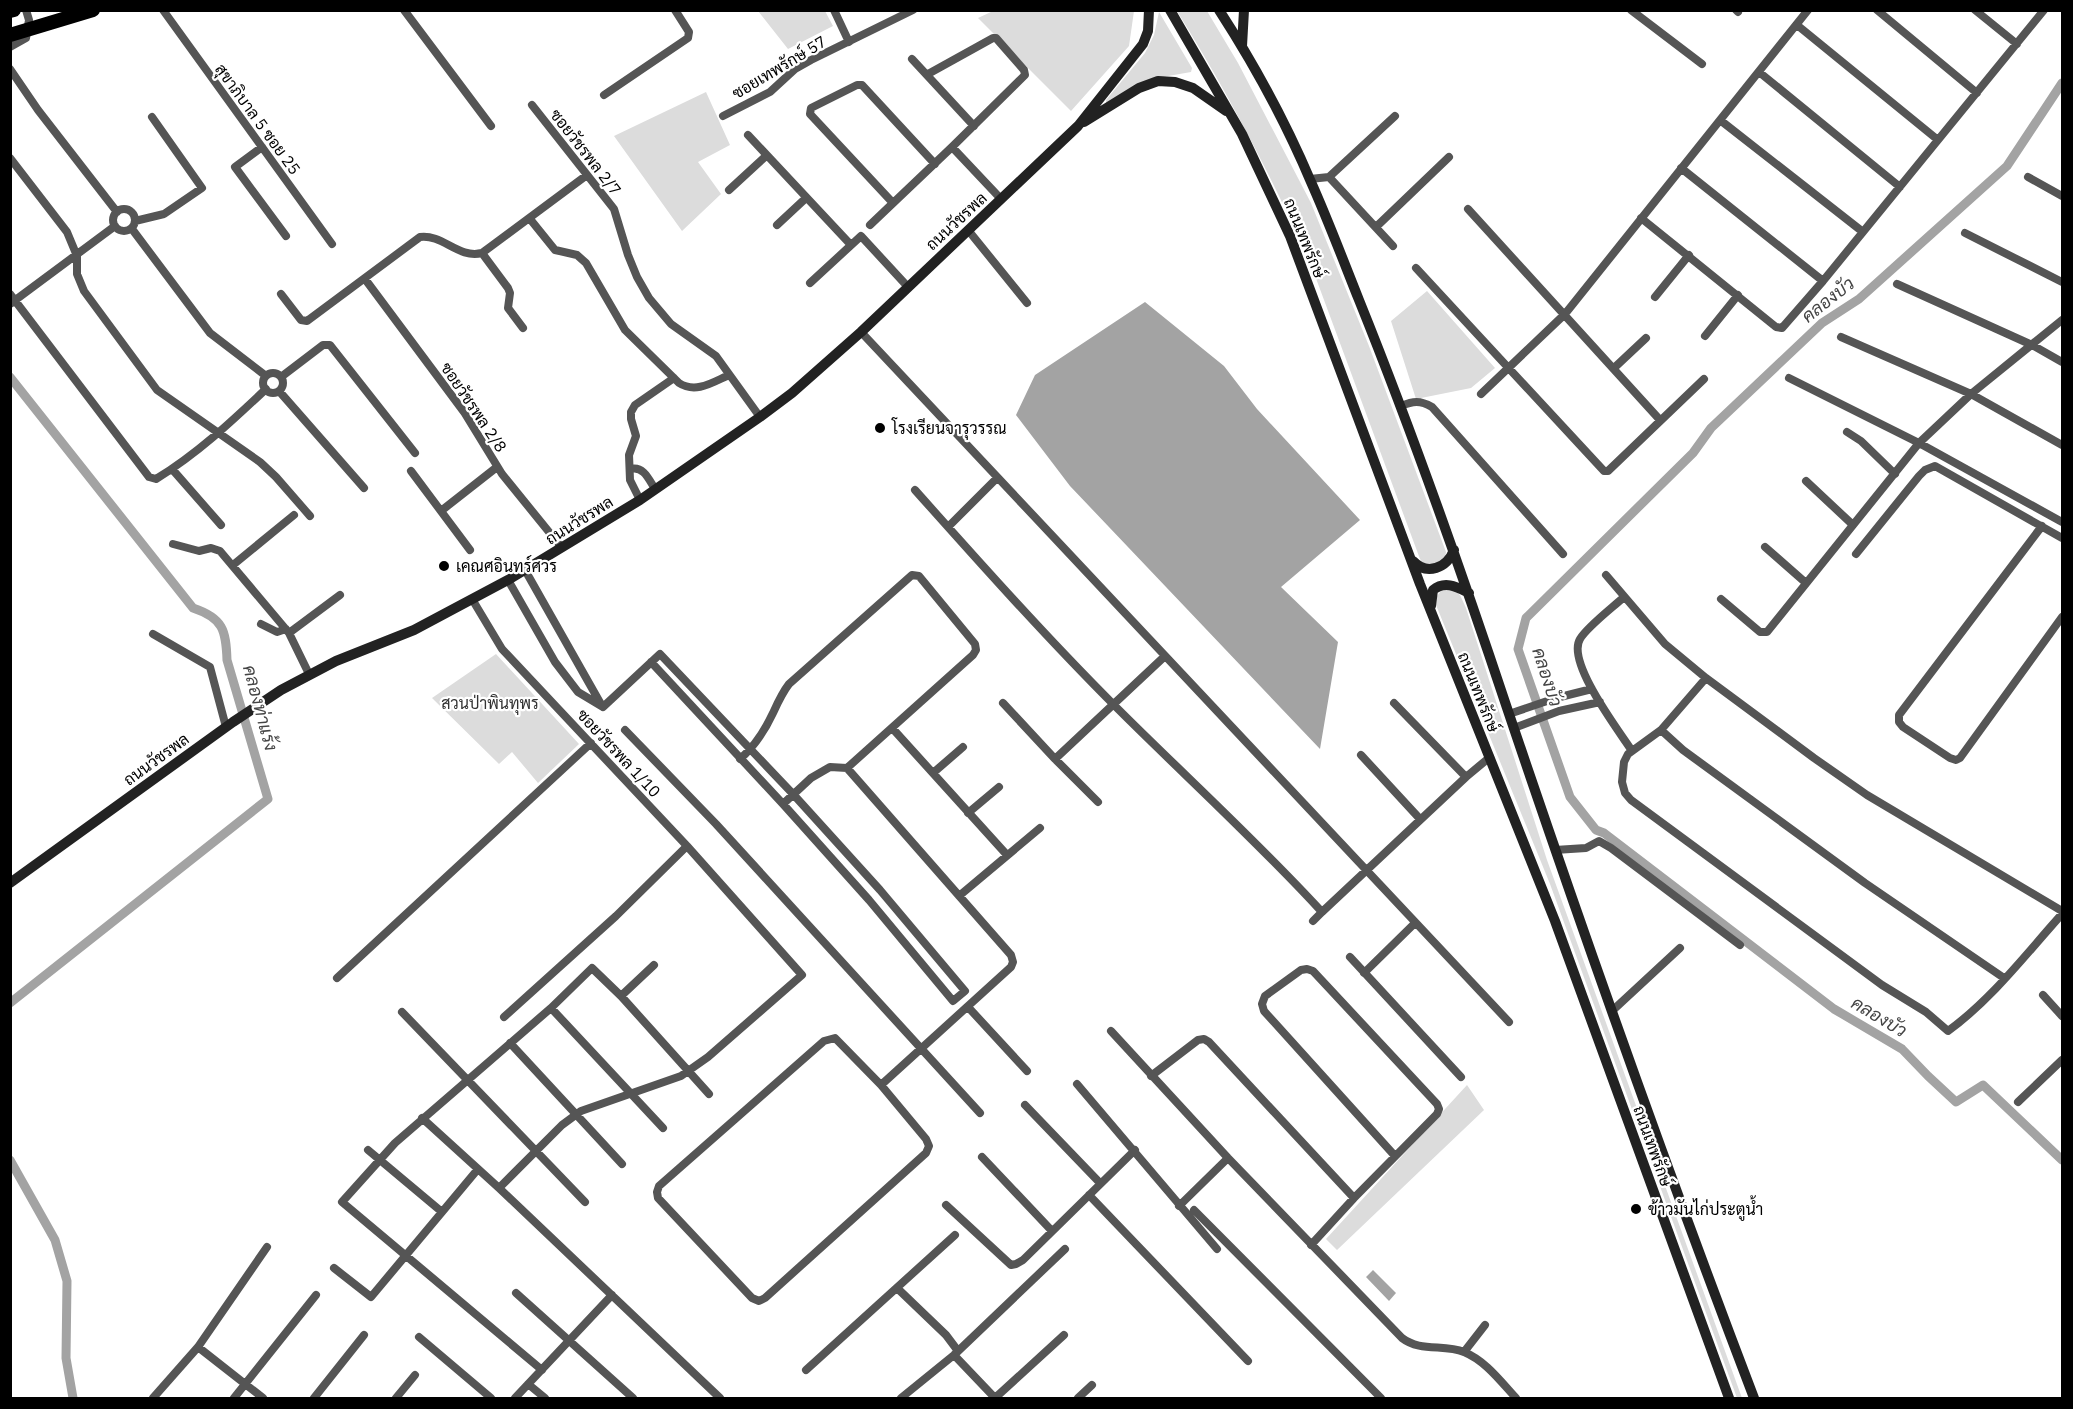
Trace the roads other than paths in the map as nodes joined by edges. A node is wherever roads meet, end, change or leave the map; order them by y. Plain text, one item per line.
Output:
1 (26, 10) edge
2 (93, 10) edge
3 (163, 10) edge
4 (404, 10) edge
5 (675, 10) edge
6 (834, 10) edge
7 (913, 10) edge
8 (1149, 10) edge
9 (1170, 10) edge
10 (1219, 10) edge
11 (1244, 10) edge
12 (1631, 10) edge
13 (1808, 10) edge
14 (1877, 10) edge
15 (1975, 10) edge
16 (2044, 10) edge
17 (1797, 25) junction
18 (10, 35) edge
19 (849, 42) junction
20 (2017, 44) junction
21 (1242, 46) junction
22 (10, 47) edge
23 (912, 59) dead end
24 (1702, 64) dead end
25 (10, 69) edge
26 (1759, 72) junction
27 (928, 74) junction
28 (1977, 93) junction
29 (604, 95) dead end
30 (532, 105) dead end
31 (1230, 113) junction
32 (723, 116) dead end
33 (1395, 116) dead end
34 (152, 117) dead end
35 (1720, 120) junction
36 (491, 126) dead end
37 (974, 126) junction
38 (1078, 126) junction
39 (748, 135) dead end
40 (1938, 140) junction
41 (262, 147) junction
42 (952, 147) junction
43 (766, 156) junction
44 (1449, 157) dead end
45 (10, 158) edge
46 (935, 164) junction
47 (1682, 168) junction
48 (587, 175) junction
49 (1329, 177) junction
50 (2028, 177) dead end
51 (1310, 179) junction
52 (1900, 187) junction
53 (729, 190) dead end
54 (2062, 196) edge
55 (806, 198) junction
56 (1001, 199) junction
57 (893, 203) junction
58 (1468, 209) dead end
59 (117, 212) junction
60 (1641, 218) junction
61 (530, 219) junction
62 (133, 225) junction
63 (777, 225) dead end
64 (870, 225) dead end
65 (115, 226) junction
66 (1376, 227) junction
67 (968, 230) junction
68 (1863, 232) junction
69 (1965, 233) dead end
70 (286, 236) dead end
71 (332, 244) dead end
72 (851, 245) junction
73 (1393, 246) dead end
74 (482, 254) junction
75 (1689, 255) junction
76 (77, 256) junction
77 (1416, 268) dead end
78 (365, 279) junction
79 (1823, 281) junction
80 (2062, 282) edge
81 (810, 283) dead end
82 (1897, 284) dead end
83 (908, 287) junction
84 (281, 294) dead end
85 (1738, 295) junction
86 (1655, 297) dead end
87 (12, 300) edge
88 (1027, 303) dead end
89 (1565, 314) junction
90 (2062, 320) edge
91 (523, 328) dead end
92 (861, 332) junction
93 (1705, 336) dead end
94 (1841, 337) dead end
95 (1646, 338) dead end
96 (2032, 345) junction
97 (2062, 362) edge
98 (1614, 368) junction
99 (1508, 370) junction
100 (729, 375) junction
101 (266, 376) junction
102 (281, 377) junction
103 (674, 378) junction
104 (1789, 378) dead end
105 (1704, 379) dead end
106 (266, 389) junction
107 (279, 391) junction
108 (1481, 394) dead end
109 (1971, 394) junction
110 (1401, 406) junction
111 (760, 417) junction
112 (1660, 420) junction
113 (1847, 432) dead end
114 (220, 433) junction
115 (1919, 442) junction
116 (2062, 445) edge
117 (415, 453) dead end
118 (497, 467) junction
119 (172, 469) junction
120 (631, 469) junction
121 (411, 471) dead end
122 (1894, 474) junction
123 (997, 478) junction
124 (1806, 481) dead end
125 (364, 488) dead end
126 (655, 489) junction
127 (915, 490) dead end
128 (640, 500) junction
129 (441, 511) junction
130 (294, 515) dead end
131 (310, 516) dead end
132 (2062, 522) edge
133 (220, 525) dead end
134 (1853, 525) junction
135 (2042, 526) junction
136 (948, 527) junction
137 (2062, 538) edge
138 (173, 544) dead end
139 (1766, 547) dead end
140 (562, 549) junction
141 (470, 550) dead end
142 (1454, 550) junction
143 (1563, 554) dead end
144 (1856, 554) dead end
145 (1411, 558) junction
146 (233, 565) junction
147 (525, 570) junction
148 (1605, 575) dead end
149 (508, 580) junction
150 (1806, 584) junction
151 (1469, 593) junction
152 (340, 595) dead end
153 (1624, 597) junction
154 (472, 599) junction
155 (1721, 599) dead end
156 (1431, 612) junction
157 (2062, 617) edge
158 (261, 624) dead end
159 (287, 631) junction
160 (153, 634) dead end
161 (1165, 656) junction
162 (651, 662) junction
163 (309, 674) junction
164 (1706, 678) junction
165 (1592, 688) junction
166 (1600, 702) junction
167 (1003, 703) dead end
168 (1394, 703) dead end
169 (1113, 704) junction
170 (603, 707) junction
171 (1509, 714) junction
172 (229, 724) junction
173 (1514, 728) junction
174 (893, 729) junction
175 (625, 730) dead end
176 (1661, 730) junction
177 (591, 743) junction
178 (963, 747) dead end
179 (751, 750) junction
180 (1632, 751) junction
181 (1362, 755) dead end
182 (1490, 758) junction
183 (740, 759) junction
184 (1055, 759) junction
185 (847, 768) junction
186 (933, 773) junction
187 (1466, 777) junction
188 (999, 787) dead end
189 (793, 794) junction
190 (1098, 802) dead end
191 (783, 804) junction
192 (968, 813) junction
193 (1420, 819) junction
194 (1040, 828) dead end
195 (687, 846) junction
196 (1555, 850) junction
197 (1007, 855) junction
198 (1366, 870) junction
199 (10, 883) edge
200 (880, 890) junction
201 (959, 896) junction
202 (869, 900) junction
203 (1322, 912) junction
204 (2062, 913) edge
205 (1313, 921) dead end
206 (1415, 923) junction
207 (1740, 945) dead end
208 (1680, 948) dead end
209 (1350, 957) dead end
210 (654, 965) dead end
211 (1364, 973) junction
212 (337, 978) dead end
213 (2004, 978) junction
214 (2043, 995) dead end
215 (621, 996) junction
216 (969, 1007) junction
217 (551, 1008) junction
218 (1612, 1011) junction
219 (402, 1012) dead end
220 (2062, 1016) edge
221 (504, 1017) dead end
222 (1509, 1022) dead end
223 (1111, 1031) dead end
224 (510, 1042) junction
225 (922, 1050) junction
226 (2062, 1060) edge
227 (688, 1071) junction
228 (1027, 1071) dead end
229 (1151, 1076) junction
230 (1461, 1077) dead end
231 (467, 1080) junction
232 (1077, 1084) dead end
233 (881, 1085) junction
234 (633, 1094) junction
235 (709, 1094) dead end
236 (2018, 1102) dead end
237 (1025, 1105) dead end
238 (980, 1113) dead end
239 (576, 1115) junction
240 (422, 1118) junction
241 (663, 1128) dead end
242 (368, 1150) dead end
243 (536, 1150) junction
244 (1135, 1150) junction
245 (1395, 1156) junction
246 (982, 1157) dead end
247 (1228, 1158) junction
248 (380, 1160) junction
249 (622, 1164) dead end
250 (478, 1169) junction
251 (1100, 1183) junction
252 (499, 1188) junction
253 (1089, 1196) junction
254 (1353, 1198) junction
255 (585, 1202) dead end
256 (946, 1205) dead end
257 (1179, 1206) junction
258 (1194, 1210) dead end
259 (442, 1212) junction
260 (1052, 1231) junction
261 (955, 1235) dead end
262 (1311, 1245) junction
263 (267, 1247) dead end
264 (1065, 1249) dead end
265 (1217, 1249) dead end
266 (406, 1256) junction
267 (334, 1268) dead end
268 (897, 1288) junction
269 (516, 1293) dead end
270 (316, 1295) dead end
271 (612, 1295) junction
272 (1485, 1325) dead end
273 (364, 1335) dead end
274 (1064, 1335) dead end
275 (418, 1337) dead end
276 (569, 1341) junction
277 (198, 1347) junction
278 (1464, 1352) junction
279 (956, 1353) junction
280 (1248, 1361) dead end
281 (542, 1370) junction
282 (806, 1370) dead end
283 (415, 1375) dead end
284 (528, 1384) junction
285 (246, 1385) junction
286 (1092, 1385) dead end
287 (153, 1398) edge
288 (234, 1398) edge
289 (263, 1398) edge
290 (314, 1398) edge
291 (396, 1398) edge
292 (491, 1398) edge
293 (515, 1398) edge
294 (545, 1398) edge
295 (633, 1398) edge
296 (717, 1398) edge
297 (901, 1398) edge
298 (995, 1398) edge
299 (1078, 1398) edge
300 (1381, 1398) edge
301 (1516, 1398) edge
302 (1729, 1398) edge
303 (1754, 1398) edge

1 - 22 street
2 - 18 highway
3 - 41 street, สุขาภิบาล 5 ซอย 25
4 - 36 street
5 - 29 street
6 - 19 street, ซอยเทพรักษ์ 57
7 - 19 street, ซอยเทพรักษ์ 57
8 - 38 main road, ถนนวัชรพล
9 - 31 main road, ถนนเทพรักษ์
10 - 21 main road, ถนนเทพรักษ์
11 - 21 main road
12 - 24 street
13 - 17 street
14 - 28 street
15 - 20 street
16 - 20 street
17 - 26 street
17 - 40 street
19 - 32 street, ซอยเทพรักษ์ 57
20 - 28 street
21 - 51 main road, ถนนเทพรักษ์
23 - 27 street
25 - 59 street
26 - 35 street
26 - 52 street
27 - 37 street
27 - 37 street
28 - 40 street
30 - 48 street, ซอยวัชรพล 2/7
31 - 38 main road, ถนนวัชรพล
31 - 145 main road, ถนนเทพรักษ์
33 - 49 street
34 - 62 street
35 - 47 street
35 - 68 street
37 - 42 street
38 - 56 main road, ถนนวัชรพล
39 - 43 street
40 - 52 street
41 - 70 street
41 - 71 street, สุขาภิบาล 5 ซอย 25
42 - 46 street
42 - 56 street
43 - 53 street
43 - 55 street
44 - 66 street
45 - 76 street
46 - 57 street
46 - 57 street
47 - 60 street
47 - 79 street
48 - 61 street
48 - 100 street, ซอยวัชรพล 2/7
49 - 51 street
49 - 66 street
50 - 54 street
51 - 110 main road, ถนนเทพรักษ์
52 - 68 street
55 - 63 street
55 - 72 street
56 - 67 main road, ถนนวัชรพล
57 - 64 street
58 - 89 street
59 - 62 street
59 - 65 street
60 - 75 street
60 - 89 street
61 - 74 street
61 - 103 street
62 - 65 street
62 - 101 street
65 - 76 street
66 - 73 street
67 - 83 main road, ถนนวัชรพล
67 - 88 street
68 - 79 street
69 - 80 street
72 - 81 street
72 - 83 street
74 - 78 street
74 - 91 street
75 - 85 street
75 - 86 street
76 - 87 street
76 - 114 street
77 - 99 street
78 - 84 street
78 - 118 street, ซอยวัชรพล 2/8
79 - 85 street
82 - 96 street
83 - 92 main road, ถนนวัชรพล
85 - 93 street
87 - 119 street
89 - 98 street
89 - 99 street
90 - 96 street
92 - 111 main road, ถนนวัชรพล
92 - 123 street
94 - 109 street
95 - 98 street
96 - 97 street
96 - 109 street
98 - 112 street
99 - 108 street
99 - 112 street
100 - 103 street
100 - 111 street, ซอยวัชรพล 2/7
101 - 102 street
101 - 106 street
102 - 107 street
102 - 117 street
103 - 120 street
104 - 115 street
105 - 112 street
106 - 107 street
106 - 114 street
107 - 125 street
109 - 115 street
109 - 116 street
110 - 142 main road, ถนนเทพรักษ์
110 - 143 street
111 - 126 main road, ถนนวัชรพล
113 - 122 street
114 - 119 street
114 - 131 street
115 - 122 street
115 - 132 street
118 - 129 street
118 - 140 street, ซอยวัชรพล 2/8
119 - 133 street
120 - 126 street
120 - 128 street
121 - 129 street
122 - 134 street
123 - 136 street
123 - 161 street
124 - 134 street
126 - 128 main road, ถนนวัชรพล
127 - 136 street
128 - 140 main road, ถนนวัชรพล
129 - 141 street
130 - 146 street
134 - 150 street
135 - 137 street
135 - 144 street
135 - 157 street
136 - 169 street
138 - 146 street
139 - 150 street
140 - 147 main road, ถนนวัชรพล
142 - 145 main road
142 - 151 main road, ถนนเทพรักษ์
145 - 156 main road, ถนนเทพรักษ์
146 - 159 street
147 - 149 main road, ถนนวัชรพล
147 - 170 street
148 - 153 street
149 - 154 main road, ถนนวัชรพล
149 - 170 street
150 - 155 street
151 - 156 main road
151 - 171 main road, ถนนเทพรักษ์
152 - 159 street
153 - 164 street
153 - 165 street
154 - 163 main road, ถนนวัชรพล
154 - 177 street, ซอยวัชรพล 1/10
156 - 182 main road, ถนนเทพรักษ์
158 - 159 street
159 - 163 street
160 - 172 street
161 - 169 street
161 - 198 street
162 - 170 street
162 - 179 street
162 - 183 street
163 - 172 main road, ถนนวัชรพล
164 - 176 street
164 - 204 street
165 - 166 street
165 - 171 street
166 - 173 street
166 - 180 street
167 - 184 street
168 - 187 street
169 - 184 street
169 - 203 street
171 - 173 main road, ถนนเทพรักษ์
172 - 199 main road, ถนนวัชรพล
173 - 196 main road, ถนนเทพรักษ์
174 - 179 street
174 - 185 street
174 - 186 street
175 - 225 street
176 - 180 street
176 - 213 street
177 - 195 street, ซอยวัชรพล 1/10
177 - 212 street
178 - 186 street
179 - 183 street
179 - 189 street
180 - 213 street
181 - 193 street
182 - 187 street
182 - 302 main road, ถนนเทพรักษ์
183 - 191 street
184 - 190 street
185 - 189 street
185 - 201 street
186 - 192 street
187 - 193 street
188 - 192 street
189 - 191 street
189 - 200 street
191 - 202 street
192 - 197 street
193 - 198 street
194 - 197 street
195 - 221 street
195 - 227 street, ซอยวัชรพล 1/10
196 - 207 street
196 - 218 main road, ถนนเทพรักษ์
197 - 201 street
198 - 203 street
198 - 206 street
200 - 202 street
200 - 202 street
201 - 216 street
203 - 205 street
204 - 213 street
206 - 211 street
206 - 222 street
208 - 218 street
209 - 211 street
210 - 215 street
211 - 230 street
214 - 220 street
215 - 217 street
215 - 227 street
216 - 225 street
216 - 228 street
217 - 224 street
217 - 234 street
218 - 303 main road, ถนนเทพรักษ์
219 - 231 street
223 - 229 street
224 - 231 street
224 - 239 street
225 - 233 street
225 - 238 street
226 - 236 street
227 - 234 street
227 - 235 street
229 - 247 street
229 - 254 street
231 - 240 street
231 - 243 street
232 - 244 street
233 - 233 street
234 - 239 street
234 - 241 street
237 - 251 street
239 - 243 street
239 - 249 street
240 - 248 street
240 - 250 street
242 - 248 street
243 - 252 street
243 - 255 street
244 - 251 street
244 - 257 street
245 - 245 street
245 - 254 street
246 - 260 street
247 - 257 street
247 - 262 street
248 - 259 street
248 - 266 street
250 - 252 street
250 - 259 street
251 - 253 street
252 - 271 street
253 - 260 street
253 - 280 street
254 - 262 street
256 - 260 street
257 - 265 street
258 - 300 street
259 - 266 street
261 - 268 street
262 - 278 street
263 - 277 street
264 - 279 street
266 - 267 street
266 - 281 street
268 - 279 street
268 - 282 street
269 - 276 street
270 - 285 street
271 - 276 street
271 - 296 street
272 - 278 street
273 - 290 street
274 - 298 street
275 - 292 street
276 - 281 street
276 - 295 street
277 - 285 street
277 - 287 street
278 - 301 street
279 - 297 street
279 - 298 street
281 - 284 street
283 - 291 street
284 - 293 street
284 - 294 street
285 - 288 street
285 - 289 street
286 - 299 street

